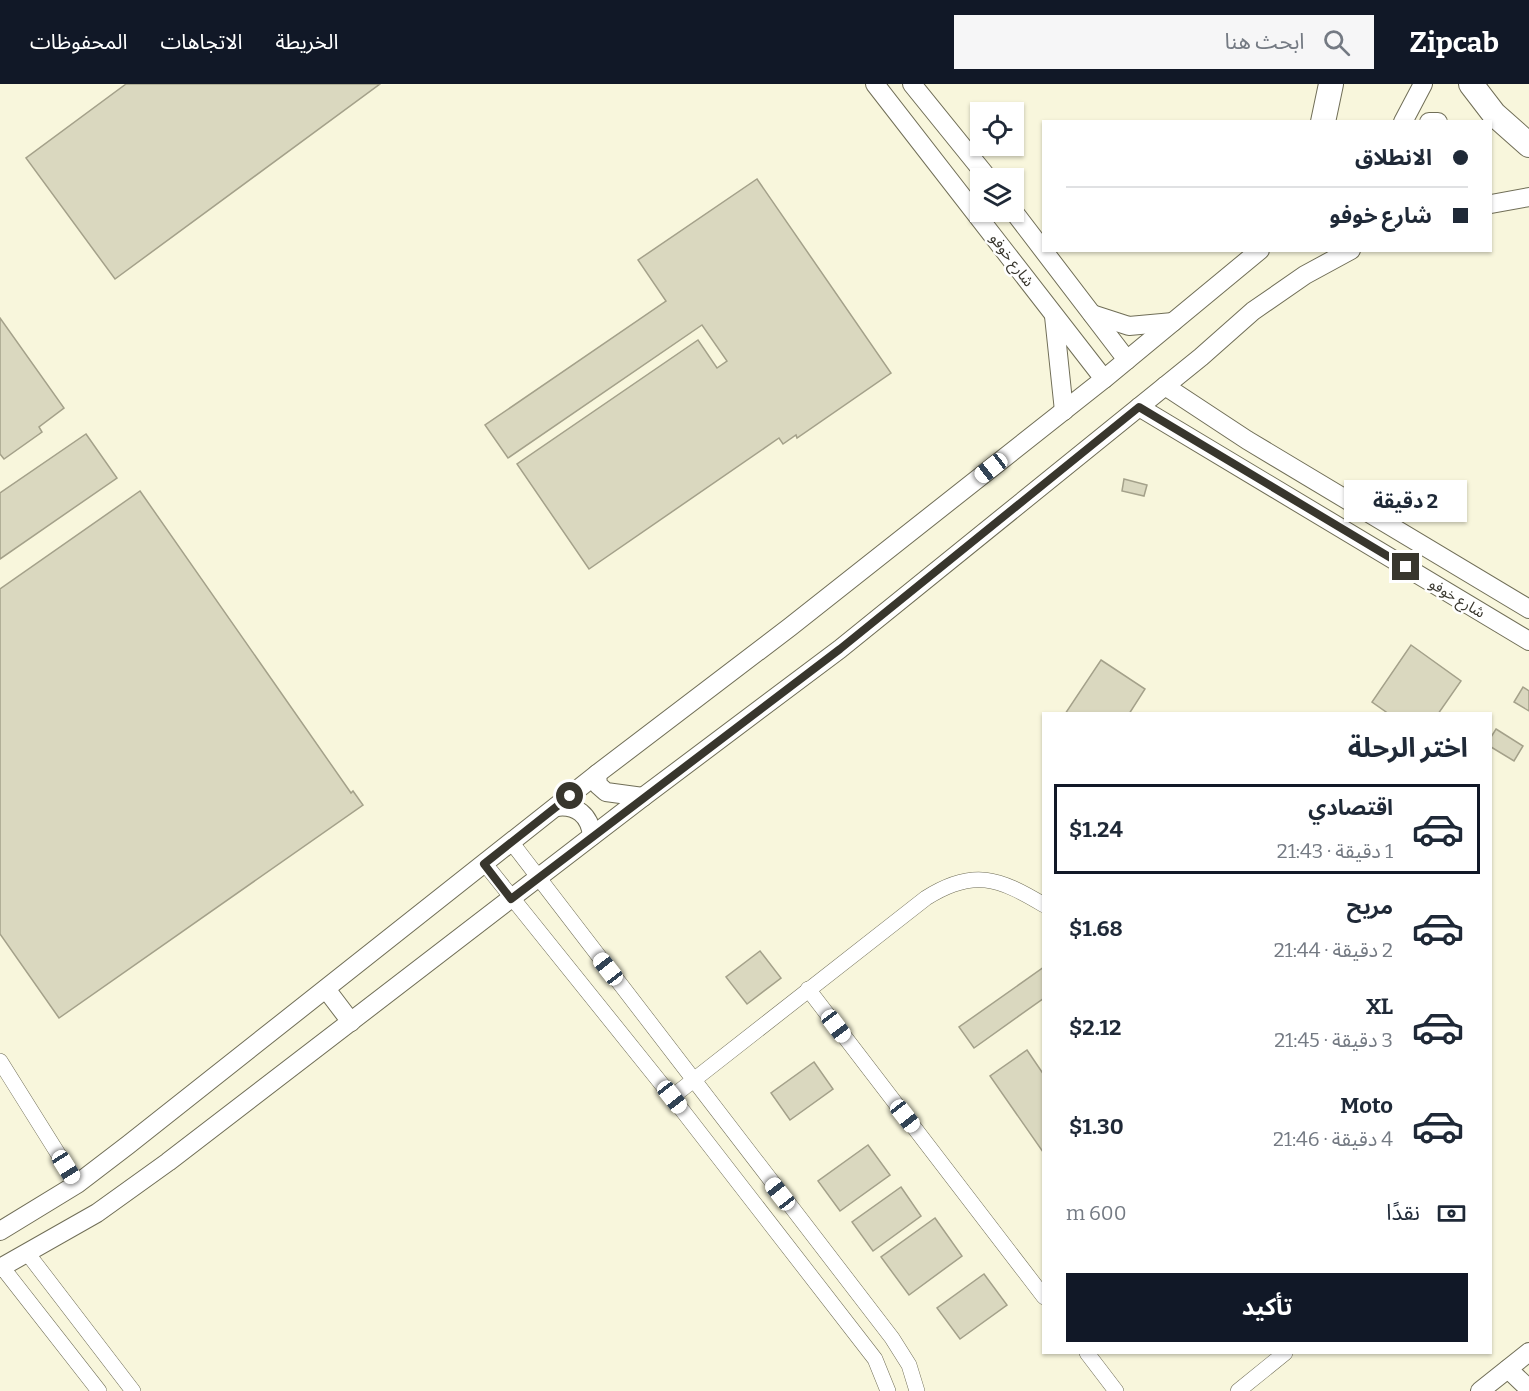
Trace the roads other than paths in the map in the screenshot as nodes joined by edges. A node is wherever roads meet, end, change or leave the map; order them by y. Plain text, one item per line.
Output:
1 (875, 84) edge
2 (912, 84) edge
3 (1331, 84) edge
4 (1423, 84) edge
5 (1471, 84) edge
6 (1323, 120) edge
7 (1404, 120) edge
8 (1529, 145) edge
9 (980, 168) edge
10 (1529, 197) edge
11 (1492, 204) edge
12 (1022, 222) edge
13 (1042, 249) edge
14 (1045, 252) edge
15 (1258, 252) edge
16 (1347, 252) edge
17 (1092, 314) junction
18 (1054, 315) junction
19 (1174, 322) junction
20 (1127, 360) junction
21 (1104, 379) junction
22 (1165, 386) junction
23 (1139, 407) junction
24 (1064, 411) junction
25 (1529, 609) edge
26 (1529, 641) edge
27 (597, 774) junction
28 (643, 797) junction
29 (556, 807) junction
30 (592, 836) junction
31 (512, 843) junction
32 (484, 864) junction
33 (538, 878) junction
34 (511, 899) junction
35 (1042, 904) edge
36 (326, 989) junction
37 (808, 989) junction
38 (351, 1022) junction
39 (0, 1061) edge
40 (692, 1079) junction
41 (672, 1097) junction
42 (77, 1184) junction
43 (0, 1231) edge
44 (28, 1254) junction
45 (1, 1268) edge
46 (1042, 1294) edge
47 (1529, 1352) edge
48 (1088, 1354) edge
49 (1284, 1354) edge
50 (1508, 1369) junction
51 (1529, 1389) edge
52 (99, 1391) edge
53 (133, 1391) edge
54 (888, 1391) edge
55 (917, 1391) edge
56 (1116, 1391) edge
57 (1238, 1391) edge
58 (1480, 1391) edge

1 - 18 street, شارع خوفو
2 - 9 street
3 - 6 main road
4 - 7 street
5 - 8 main road
10 - 11 street
12 - 13 street, شارع خوفو
14 - 17 street, شارع خوفو
15 - 19 street
16 - 22 street
17 - 19 street
17 - 20 street, شارع خوفو
18 - 21 street, شارع خوفو
18 - 24 street
19 - 20 street
20 - 21 street
21 - 24 street
22 - 23 street
22 - 25 street, شارع خوفو
23 - 26 street, شارع خوفو
23 - 28 street
24 - 27 street
27 - 28 street
27 - 29 street
28 - 30 street
29 - 30 street
29 - 31 street
30 - 33 street
31 - 32 street
31 - 33 street
32 - 34 street
32 - 36 street
33 - 34 street
33 - 40 street
34 - 38 street
34 - 41 street
35 - 37 street
36 - 38 street
36 - 42 street
37 - 40 street
37 - 46 street
38 - 44 street
39 - 42 street
40 - 41 street
40 - 55 street
41 - 54 street
42 - 43 street
44 - 45 street
44 - 53 street
45 - 52 street
47 - 50 street
48 - 56 street
49 - 57 street
50 - 51 street
50 - 58 street

